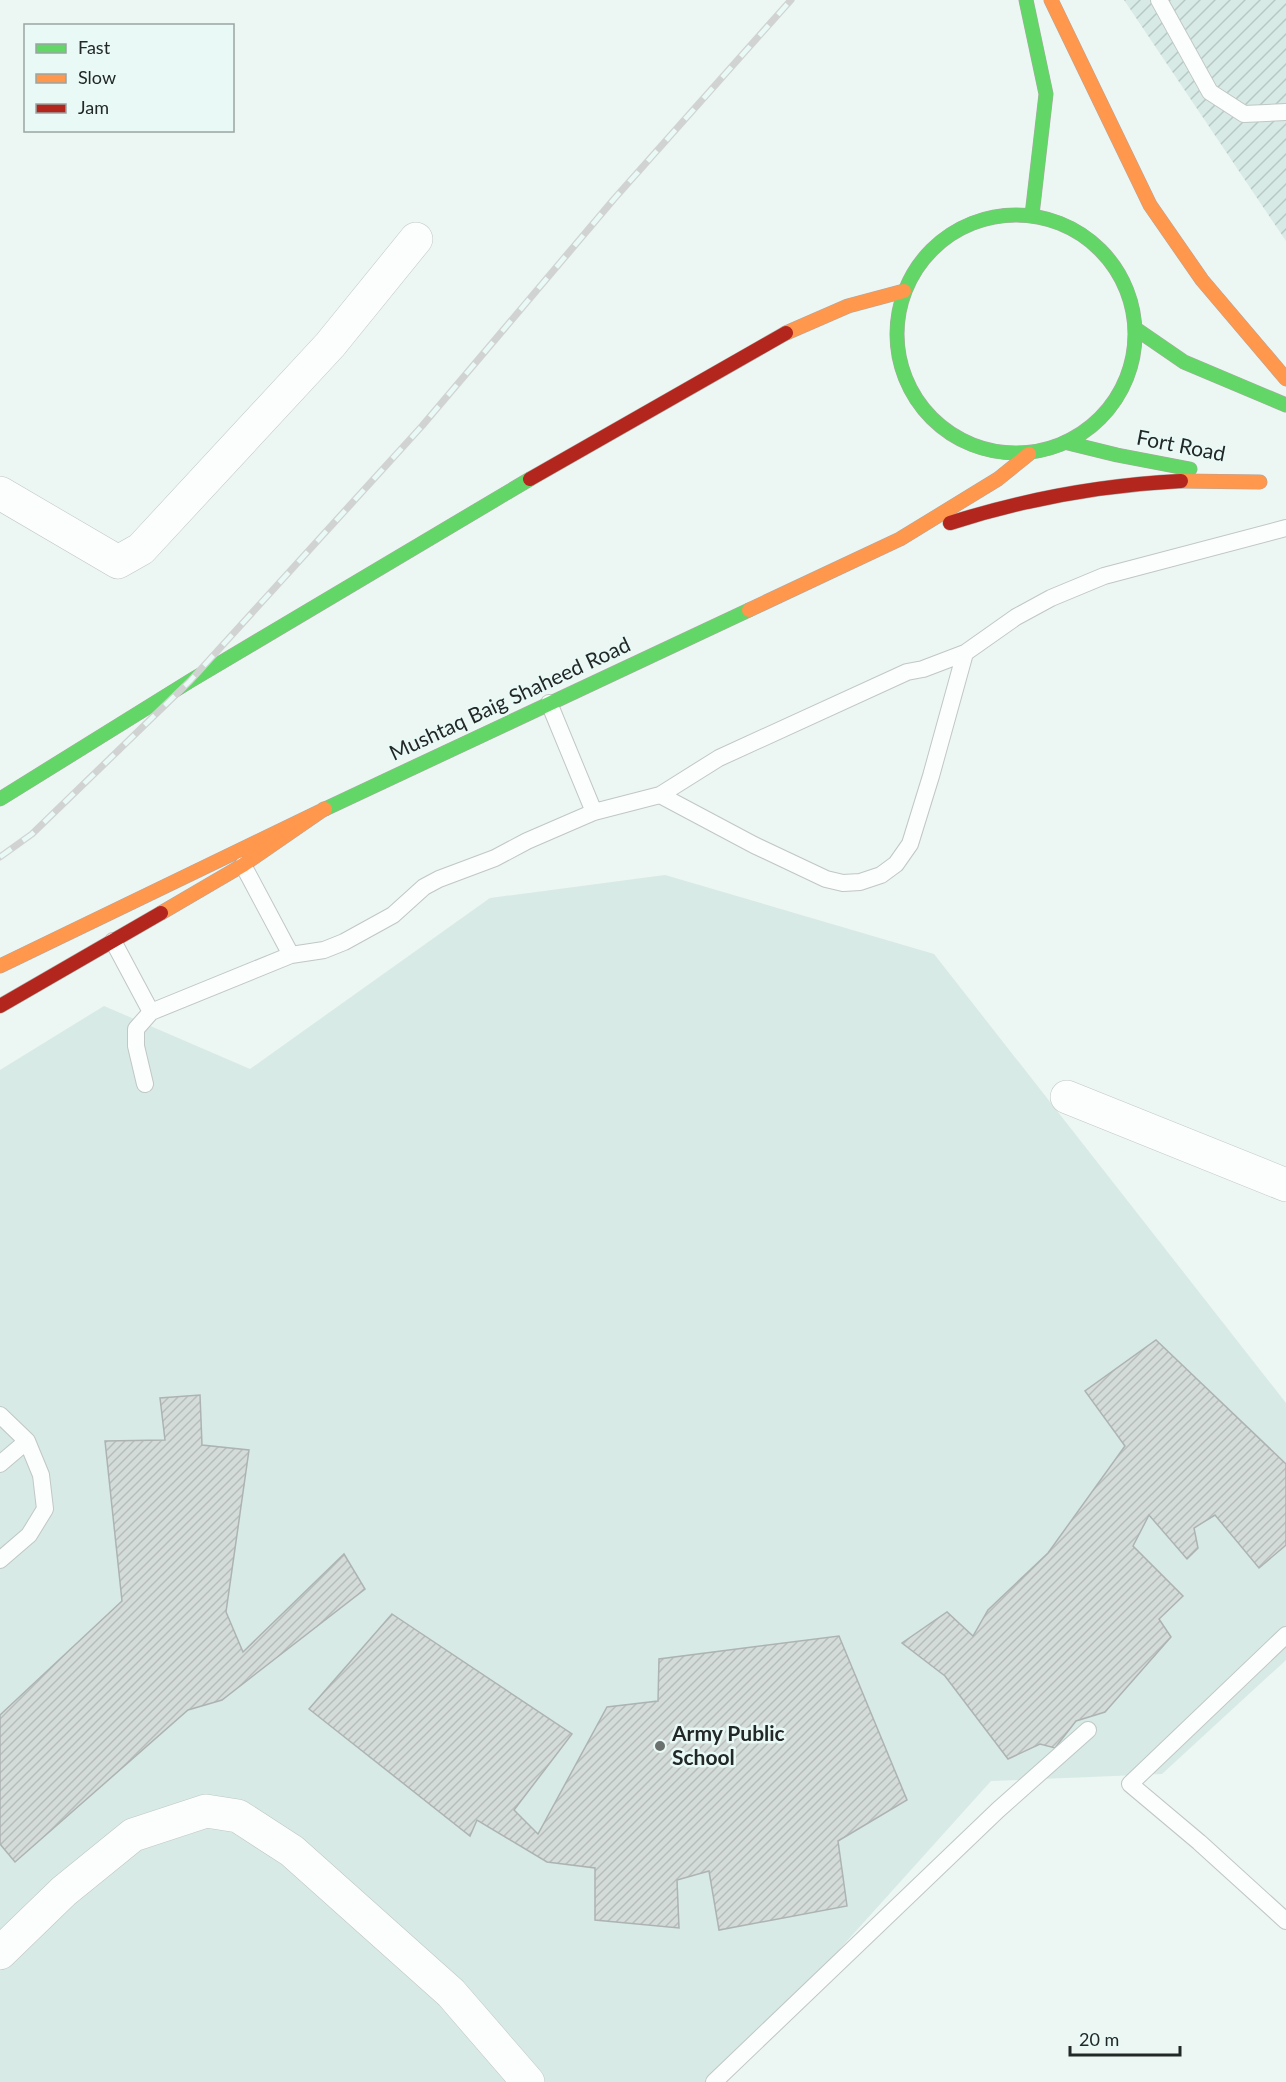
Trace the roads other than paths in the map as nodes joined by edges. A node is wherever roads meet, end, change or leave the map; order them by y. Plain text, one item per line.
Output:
1 (1026, 0) edge
2 (1051, 0) edge
3 (1159, 0) edge
4 (1286, 112) edge
5 (1032, 215) junction
6 (416, 239) dead end
7 (904, 291) junction
8 (1136, 329) junction
9 (1286, 379) edge
10 (1286, 405) edge
11 (1068, 442) junction
12 (1029, 454) junction
13 (1260, 482) junction
14 (1277, 487) dead end
15 (0, 493) edge
16 (1286, 528) edge
17 (900, 539) junction
18 (965, 653) junction
19 (549, 704) junction
20 (660, 795) junction
21 (0, 799) edge
22 (324, 809) junction
23 (594, 812) junction
24 (243, 866) junction
25 (113, 941) junction
26 (291, 955) junction
27 (0, 966) edge
28 (0, 1006) edge
29 (151, 1012) junction
30 (145, 1084) dead end
31 (1067, 1097) dead end
32 (1286, 1185) edge
33 (0, 1415) edge
34 (27, 1441) junction
35 (0, 1464) edge
36 (0, 1560) edge
37 (1286, 1635) edge
38 (1088, 1730) dead end
39 (1286, 1921) edge
40 (2, 1947) edge
41 (528, 2082) edge
42 (714, 2082) edge

1 - 5 main road
2 - 9 main road
3 - 4 lane
5 - 7 main road
5 - 8 main road
6 - 15 street
7 - 12 main road
7 - 21 main road
8 - 10 main road
8 - 11 main road
11 - 12 main road
11 - 13 main road, Fort Road
12 - 17 main road, Mushtaq Baig Shaheed Road
13 - 14 main road, Fort Road
13 - 17 main road
16 - 18 lane
17 - 19 main road, Mushtaq Baig Shaheed Road
18 - 20 lane
18 - 20 lane
19 - 22 main road, Mushtaq Baig Shaheed Road
19 - 23 lane
20 - 23 lane
22 - 24 main road
22 - 27 main road, Mushtaq Baig Shaheed Road
23 - 26 lane
24 - 25 main road
24 - 26 lane
25 - 28 main road
25 - 29 lane
26 - 29 lane
29 - 30 lane
31 - 32 street
33 - 34 lane
34 - 35 lane
34 - 36 lane
37 - 39 lane
38 - 42 lane
40 - 41 street

